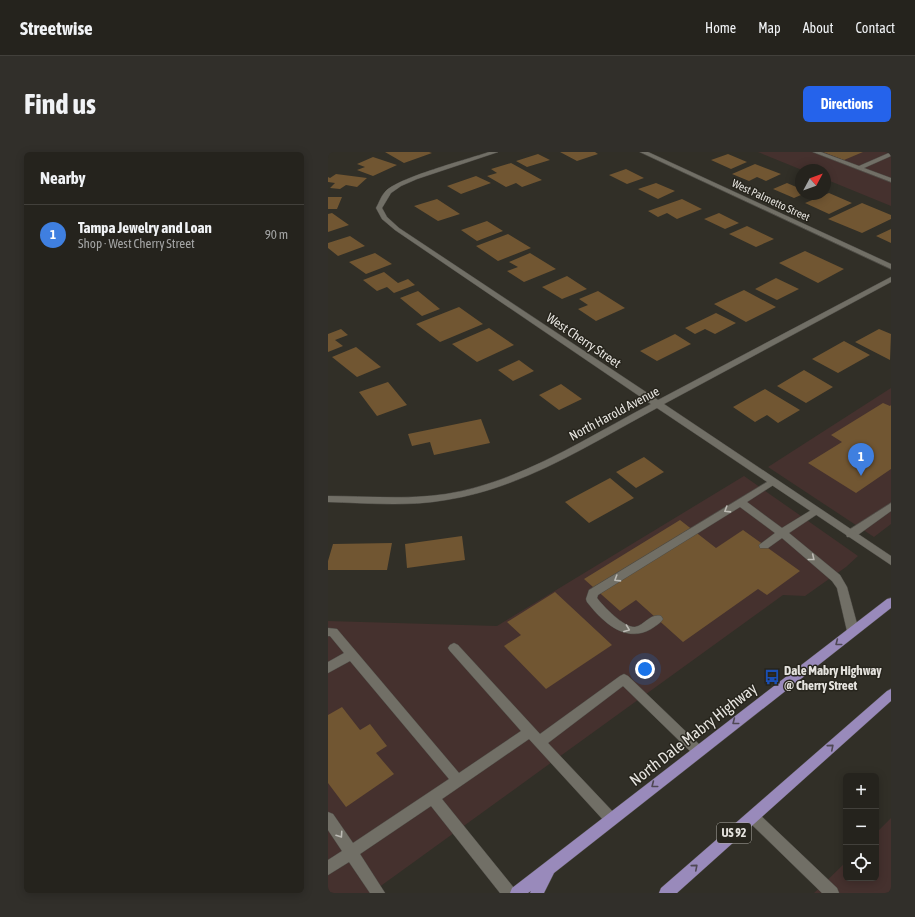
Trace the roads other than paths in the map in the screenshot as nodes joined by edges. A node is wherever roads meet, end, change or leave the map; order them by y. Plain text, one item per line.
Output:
1 (495, 152) edge
2 (644, 152) edge
3 (816, 152) edge
4 (891, 154) edge
5 (859, 168) junction
6 (891, 180) edge
7 (891, 266) edge
8 (891, 279) edge
9 (657, 404) junction
10 (772, 482) junction
11 (328, 499) edge
12 (740, 502) junction
13 (891, 506) edge
14 (816, 511) junction
15 (782, 533) junction
16 (850, 534) junction
17 (764, 545) dead end
18 (891, 561) edge
19 (891, 602) edge
20 (657, 619) dead end
21 (853, 631) junction
22 (328, 632) edge
23 (454, 648) dead end
24 (352, 654) junction
25 (328, 668) edge
26 (891, 694) edge
27 (530, 732) junction
28 (539, 742) junction
29 (698, 751) junction
30 (458, 781) junction
31 (433, 798) junction
32 (752, 817) junction
33 (328, 818) edge
34 (612, 819) junction
35 (351, 852) junction
36 (549, 867) junction
37 (328, 868) edge
38 (378, 893) edge
39 (509, 893) edge
40 (517, 893) edge
41 (537, 893) edge
42 (666, 893) edge
43 (832, 893) edge

1 - 9 street, West Cherry Street
2 - 7 street, West Palmetto Street
3 - 5 street
4 - 5 street
5 - 6 street
8 - 9 street, North Harold Avenue
9 - 10 street, West Cherry Street
9 - 11 street, North Harold Avenue
10 - 12 street
10 - 14 street, West Cherry Street
12 - 15 street
12 -> 20 street
13 - 16 street
14 - 15 street
14 - 16 street, West Cherry Street
15 - 17 street
15 -> 21 street
16 - 18 street, West Cherry Street
19 - 21 main road, North Dale Mabry Highway
21 -> 29 main road, North Dale Mabry Highway
22 - 24 street
23 - 27 street
24 - 25 street
24 - 30 street
32 -> 26 main road, US 92
27 - 28 street
27 - 30 street
28 - 29 street
28 - 34 street
29 -> 34 main road, North Dale Mabry Highway
30 - 31 street
31 - 35 street
31 - 39 street
42 -> 32 main road, US 92
32 - 43 street
33 -> 35 street
34 - 36 main road, North Dale Mabry Highway
35 - 37 street
35 - 38 street
36 - 40 main road, North Dale Mabry Highway
36 - 41 main road

